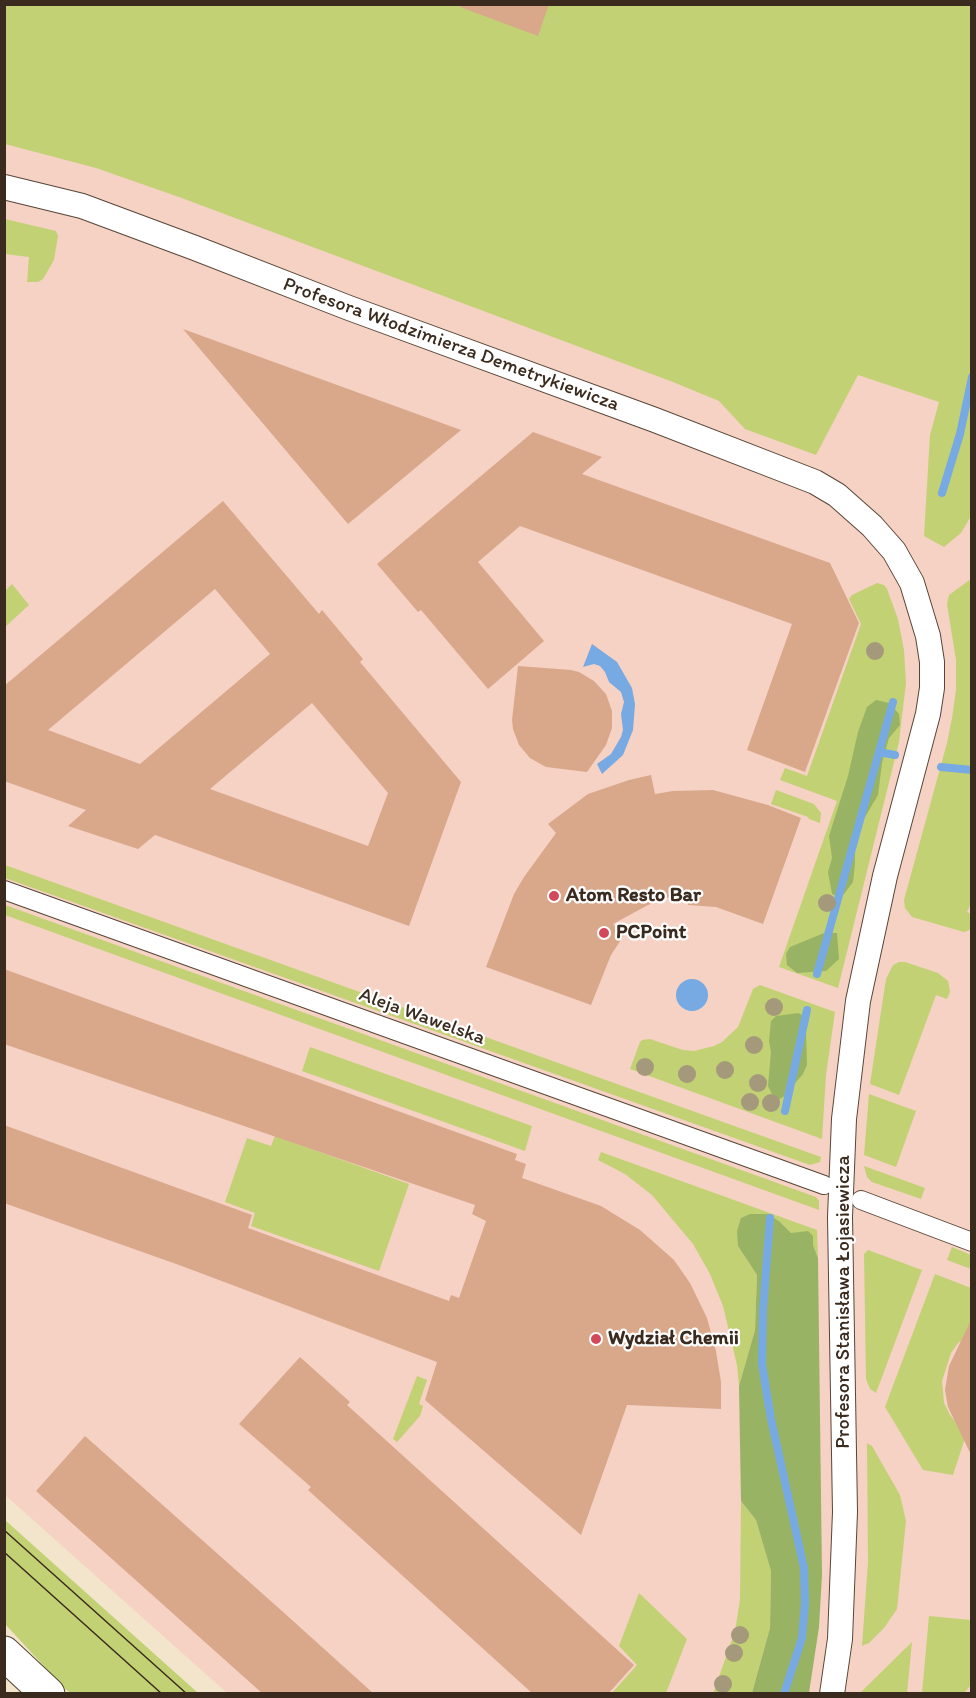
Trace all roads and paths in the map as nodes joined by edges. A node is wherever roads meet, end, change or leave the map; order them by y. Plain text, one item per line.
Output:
1 (4, 187) edge
2 (881, 535) joint
3 (4, 890) edge
4 (824, 1185) dead end
5 (861, 1200) dead end
6 (972, 1242) edge
7 (4, 1653) edge
8 (48, 1694) edge
9 (832, 1694) edge

1 - 2 street, Profesora Włodzimierza Demetrykiewicza
2 - 9 street, Profesora Stanisława Łojasiewicza
3 - 4 street, Aleja Wawelska
5 - 6 street
7 - 8 main road

